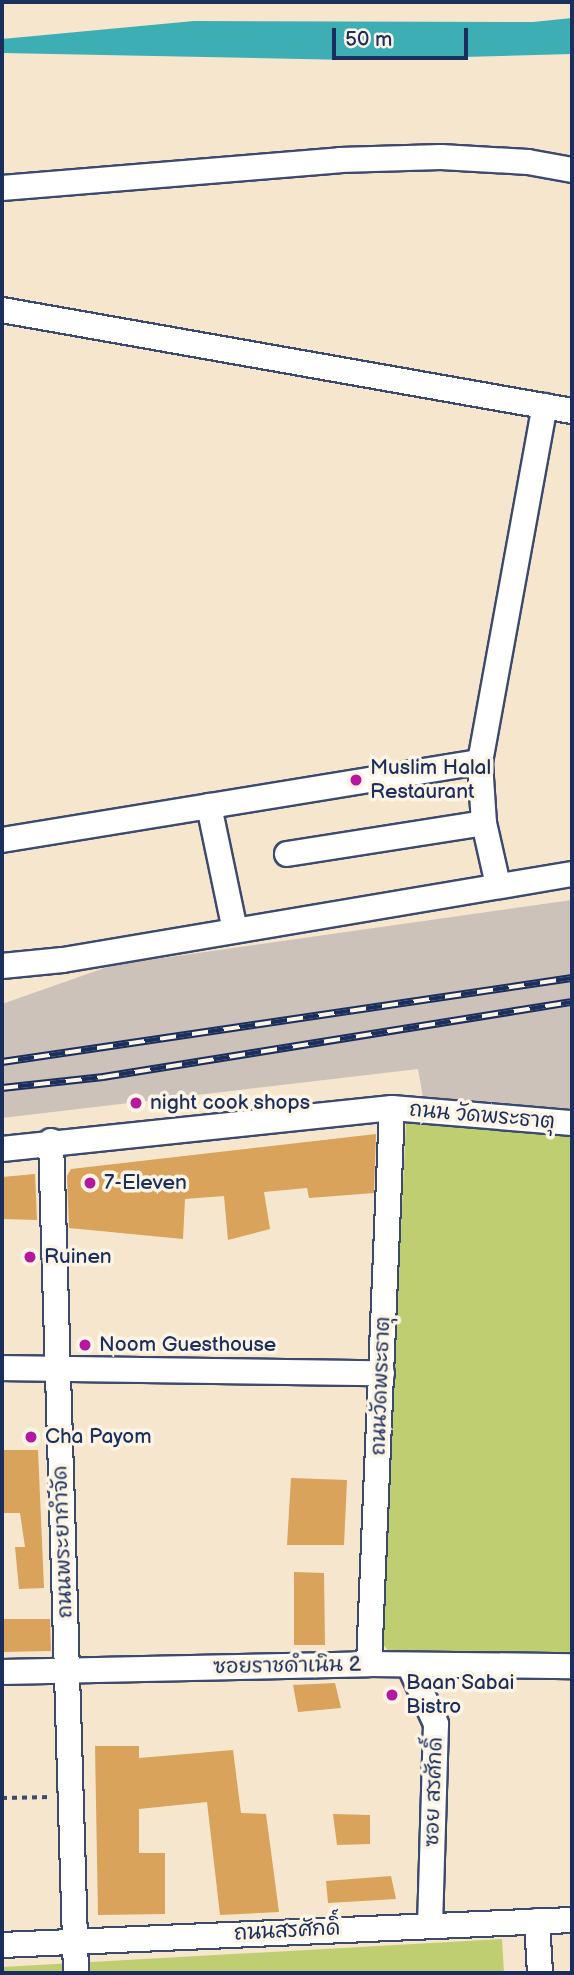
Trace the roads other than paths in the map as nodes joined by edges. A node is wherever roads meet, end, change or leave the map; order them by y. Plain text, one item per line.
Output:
1 (572, 170) edge
2 (2, 188) edge
3 (2, 310) edge
4 (545, 406) junction
5 (572, 411) edge
6 (480, 762) junction
7 (209, 806) junction
8 (484, 823) junction
9 (2, 840) edge
10 (287, 855) dead end
11 (572, 874) edge
12 (498, 885) junction
13 (235, 930) junction
14 (2, 966) edge
15 (391, 1108) junction
16 (572, 1123) edge
17 (51, 1141) junction
18 (2, 1149) edge
19 (58, 1366) junction
20 (2, 1368) edge
21 (383, 1373) junction
22 (369, 1664) junction
23 (409, 1665) junction
24 (572, 1666) edge
25 (67, 1671) junction
26 (2, 1672) edge
27 (572, 1920) edge
28 (537, 1922) junction
29 (430, 1924) junction
30 (75, 1942) junction
31 (2, 1945) edge
32 (76, 1973) edge
33 (540, 1973) edge

1 - 2 street
3 - 4 street
4 - 5 street
4 - 6 street
6 - 7 street
6 - 8 street
7 - 9 street
7 - 13 street
8 - 10 street
8 - 12 street
11 - 12 street
12 - 13 street
13 - 14 street
15 - 16 street, ถนน วัดพระธาตุ
15 - 17 street, ถนน วัดพระธาตุ
15 - 21 street, ถนนวัดพระธาตุ
17 - 18 street, ถนน วัดพระธาตุ
17 - 19 street, ถนนพระยากำจัด
19 - 20 street
19 - 21 street
19 - 25 street, ถนนพระยากำจัด
21 - 22 street, ถนนวัดพระธาตุ
22 - 23 street, ซอยราชดำเนิน 2
22 - 25 street, ซอยราชดำเนิน 2
23 - 24 street, ซอยราชดำเนิน 2
23 - 29 street, ซอย สรศักดิ์
25 - 26 street, ซอยราชดำเนิน 2
25 - 30 street, ถนนพระยากำจัด
27 - 28 street, ถนนสรศักดิ์
28 - 29 street, ถนนสรศักดิ์
28 - 33 street
29 - 30 street, ถนนสรศักดิ์
30 - 31 street, ถนนสรศักดิ์
30 - 32 street, ถนนพระยากำจัด

